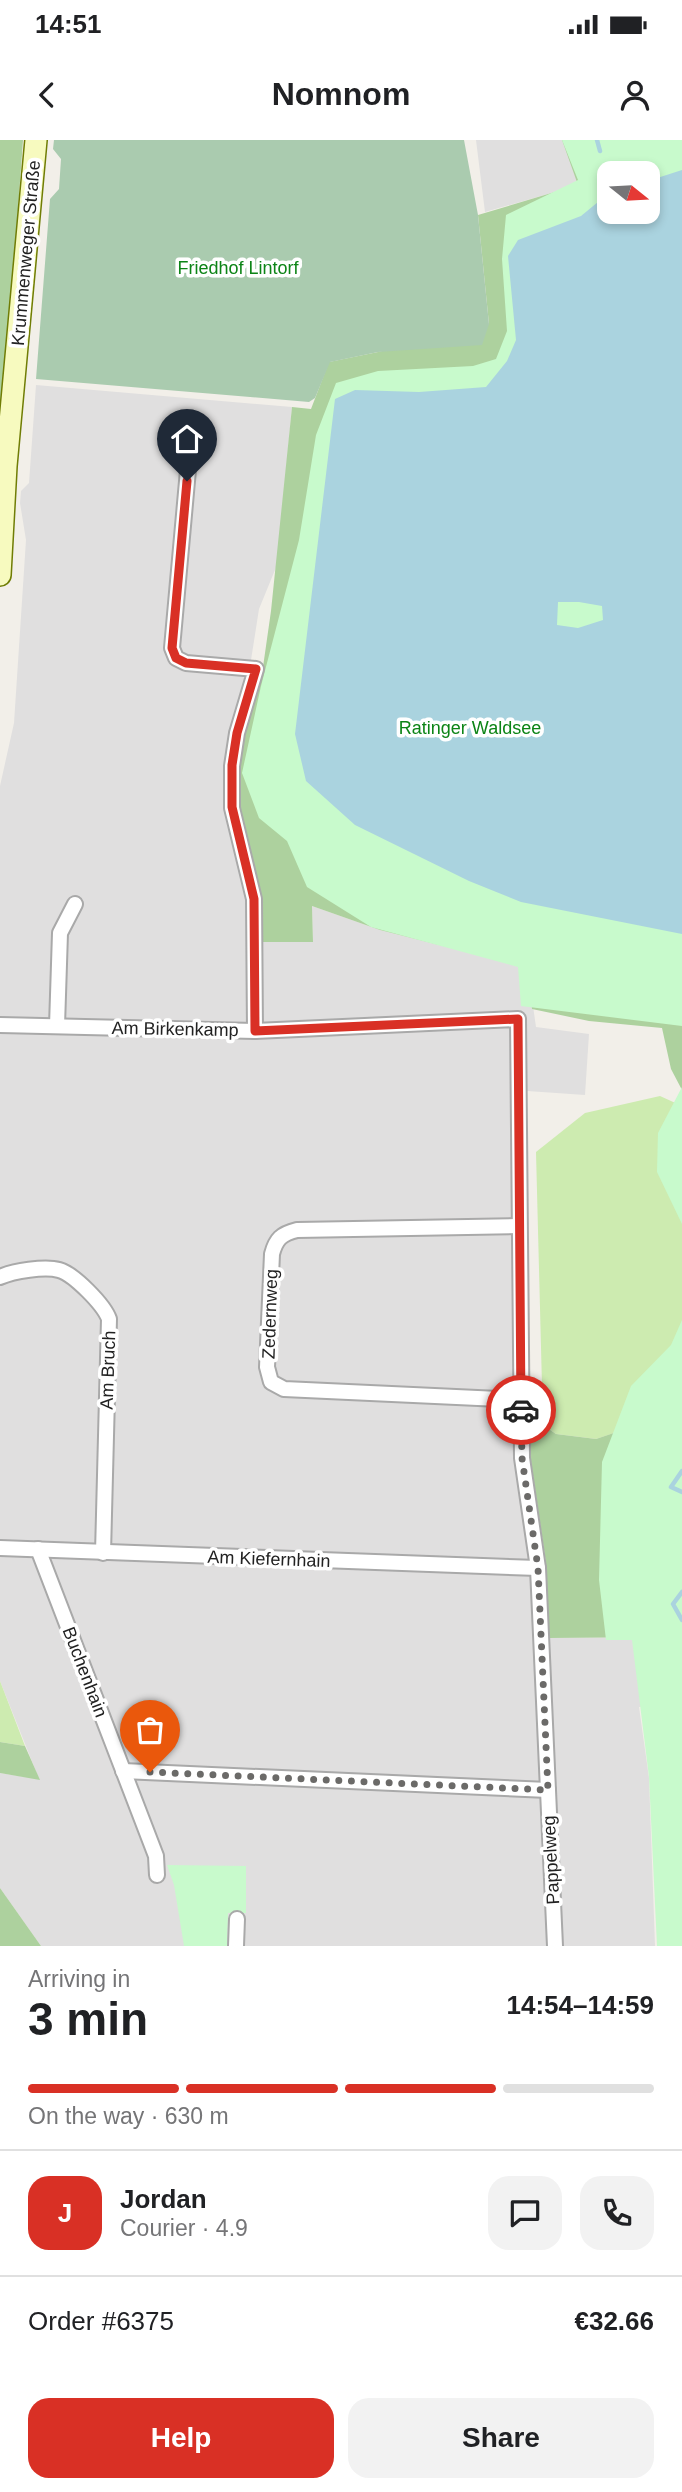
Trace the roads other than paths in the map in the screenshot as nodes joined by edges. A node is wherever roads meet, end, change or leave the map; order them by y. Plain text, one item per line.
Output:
1 (36, 140) edge
2 (189, 459) dead end
3 (0, 575) edge
4 (75, 904) dead end
5 (518, 1019) joint
6 (0, 1025) edge
7 (57, 1026) junction
8 (255, 1031) junction
9 (519, 1226) junction
10 (0, 1277) edge
11 (521, 1400) junction
12 (0, 1548) edge
13 (38, 1549) junction
14 (103, 1553) junction
15 (538, 1568) junction
16 (123, 1771) junction
17 (548, 1790) junction
18 (157, 1875) dead end
19 (237, 1919) dead end
20 (238, 1946) edge
21 (555, 1946) edge

1 - 3 main road, Krummenweger Straße
2 - 8 street
4 - 7 street
5 - 8 street, Am Birkenkamp
5 - 9 street, Pappelweg
6 - 7 street, Am Birkenkamp
7 - 8 street, Am Birkenkamp
9 - 11 street, Pappelweg
9 - 11 street, Zedernweg
10 - 14 street, Am Bruch
11 - 15 street, Pappelweg
12 - 13 street, Am Kiefernhain
13 - 14 street, Am Kiefernhain
13 - 16 street, Buchenhain
14 - 15 street, Am Kiefernhain
15 - 17 street, Pappelweg
16 - 17 street
16 - 18 street, Buchenhain
17 - 21 street, Pappelweg
19 - 20 street

